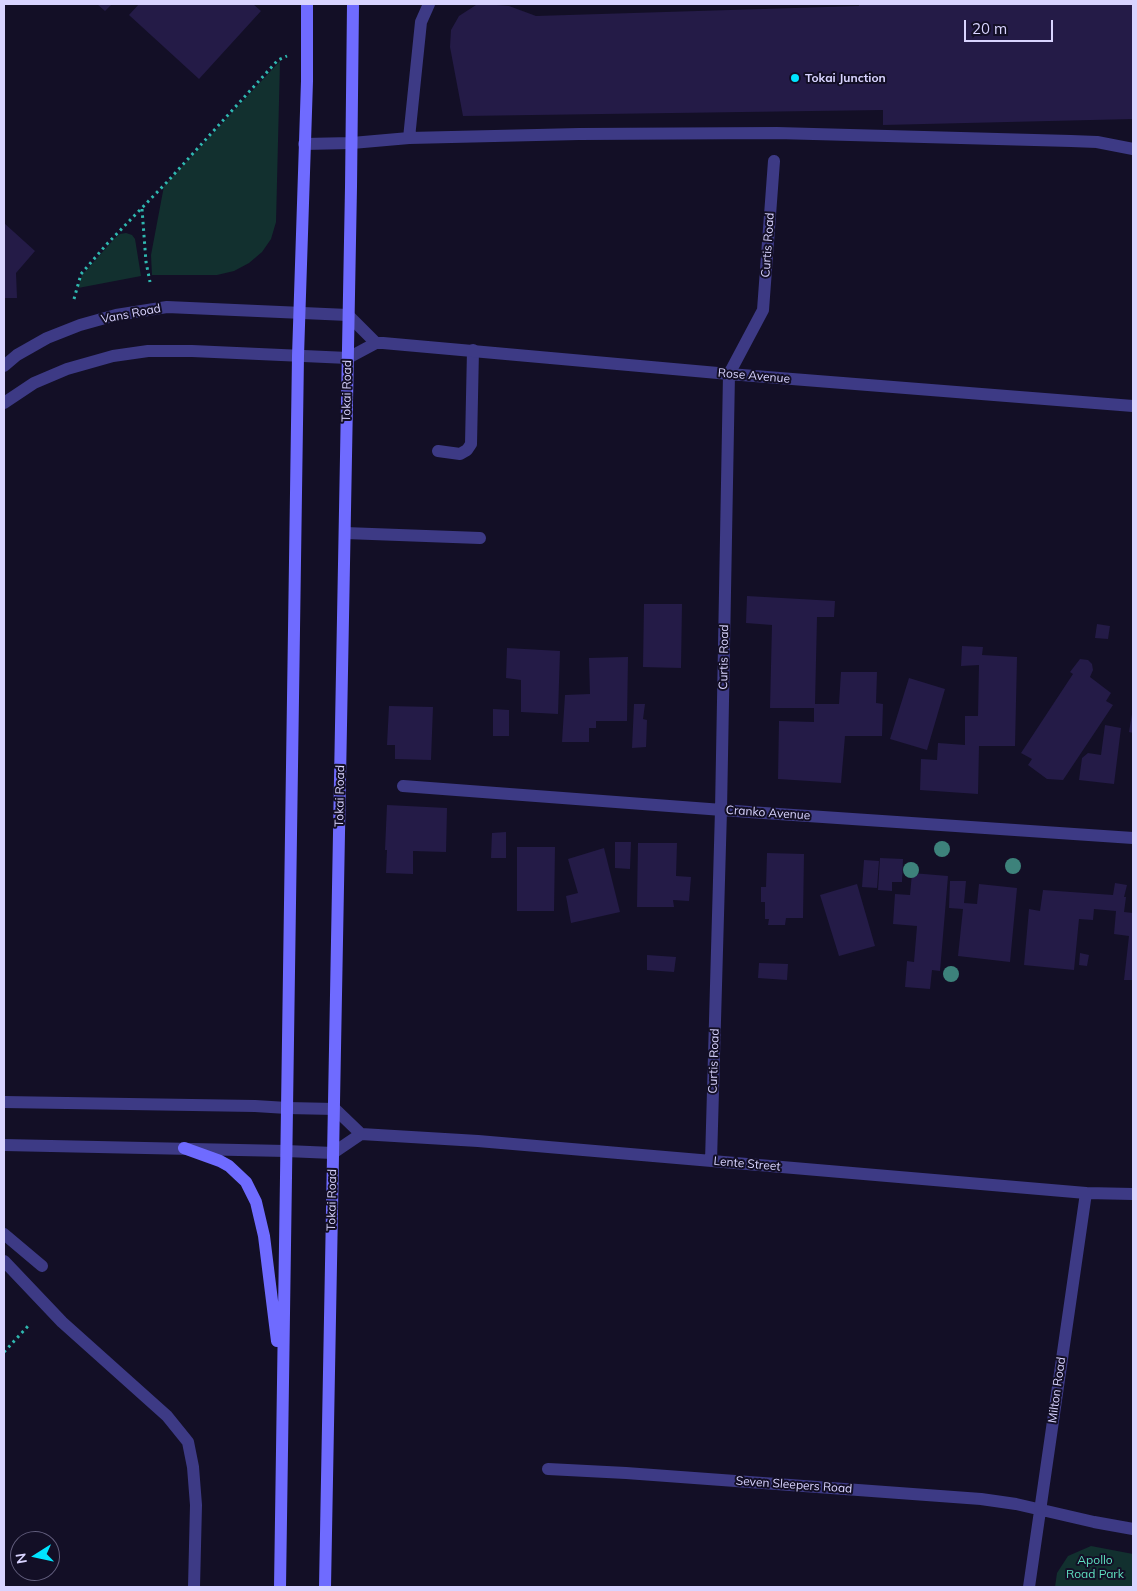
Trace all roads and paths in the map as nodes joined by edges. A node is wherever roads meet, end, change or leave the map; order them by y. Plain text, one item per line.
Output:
1 (307, 4) edge
2 (353, 4) edge
3 (429, 4) edge
4 (287, 56) dead end
5 (409, 138) junction
6 (304, 144) junction
7 (352, 144) junction
8 (1133, 149) edge
9 (774, 161) dead end
10 (142, 208) junction
11 (150, 282) dead end
12 (74, 299) dead end
13 (300, 312) junction
14 (348, 315) junction
15 (376, 343) junction
16 (472, 350) junction
17 (298, 356) junction
18 (348, 358) junction
19 (4, 366) edge
20 (729, 374) junction
21 (4, 403) edge
22 (1133, 406) edge
23 (438, 451) dead end
24 (345, 533) junction
25 (480, 538) dead end
26 (403, 786) dead end
27 (721, 810) junction
28 (1133, 838) edge
29 (4, 1102) edge
30 (287, 1108) junction
31 (335, 1109) junction
32 (361, 1134) junction
33 (4, 1145) edge
34 (184, 1148) junction
35 (286, 1151) junction
36 (333, 1153) junction
37 (711, 1161) junction
38 (1086, 1193) junction
39 (1133, 1194) edge
40 (4, 1234) edge
41 (4, 1262) edge
42 (42, 1266) dead end
43 (29, 1325) dead end
44 (4, 1352) edge
45 (283, 1388) junction
46 (548, 1470) dead end
47 (1040, 1509) junction
48 (1133, 1529) edge
49 (194, 1587) edge
50 (280, 1587) edge
51 (325, 1587) edge
52 (1029, 1587) edge

1 - 6 main road
2 - 7 main road, Tokai Road
3 - 5 street
4 - 10 path
5 - 7 street
5 - 8 street
6 - 7 street
6 - 13 main road
7 - 14 main road, Tokai Road
9 - 20 street, Curtis Road
10 - 11 path
10 - 12 path
13 - 14 street, Vans Road
13 - 17 main road
13 - 19 street, Vans Road
14 - 15 street
14 - 18 main road, Tokai Road
15 - 16 street, Rose Avenue
15 - 18 street
16 - 20 street, Rose Avenue
16 - 23 street
17 - 18 street
17 - 21 street
17 - 30 main road
18 - 24 main road, Tokai Road
20 - 22 street, Rose Avenue
20 - 27 street, Curtis Road
24 - 25 street
24 - 31 main road, Tokai Road
26 - 27 street, Cranko Avenue
27 - 28 street, Cranko Avenue
27 - 37 street, Curtis Road
29 - 30 street
30 - 31 street
30 - 35 main road
31 - 32 street
31 - 36 main road, Tokai Road
32 - 36 street
32 - 37 street, Lente Street
33 - 34 street
34 - 35 street
34 - 45 main road
35 - 36 street
35 - 45 main road
36 - 51 main road, Tokai Road
37 - 38 street, Lente Street
38 - 39 street, Lente Street
38 - 47 street, Milton Road
40 - 42 street
41 - 49 street
43 - 44 path
45 - 50 main road
46 - 47 street, Seven Sleepers Road
47 - 48 street, Seven Sleepers Road
47 - 52 street, Milton Road

